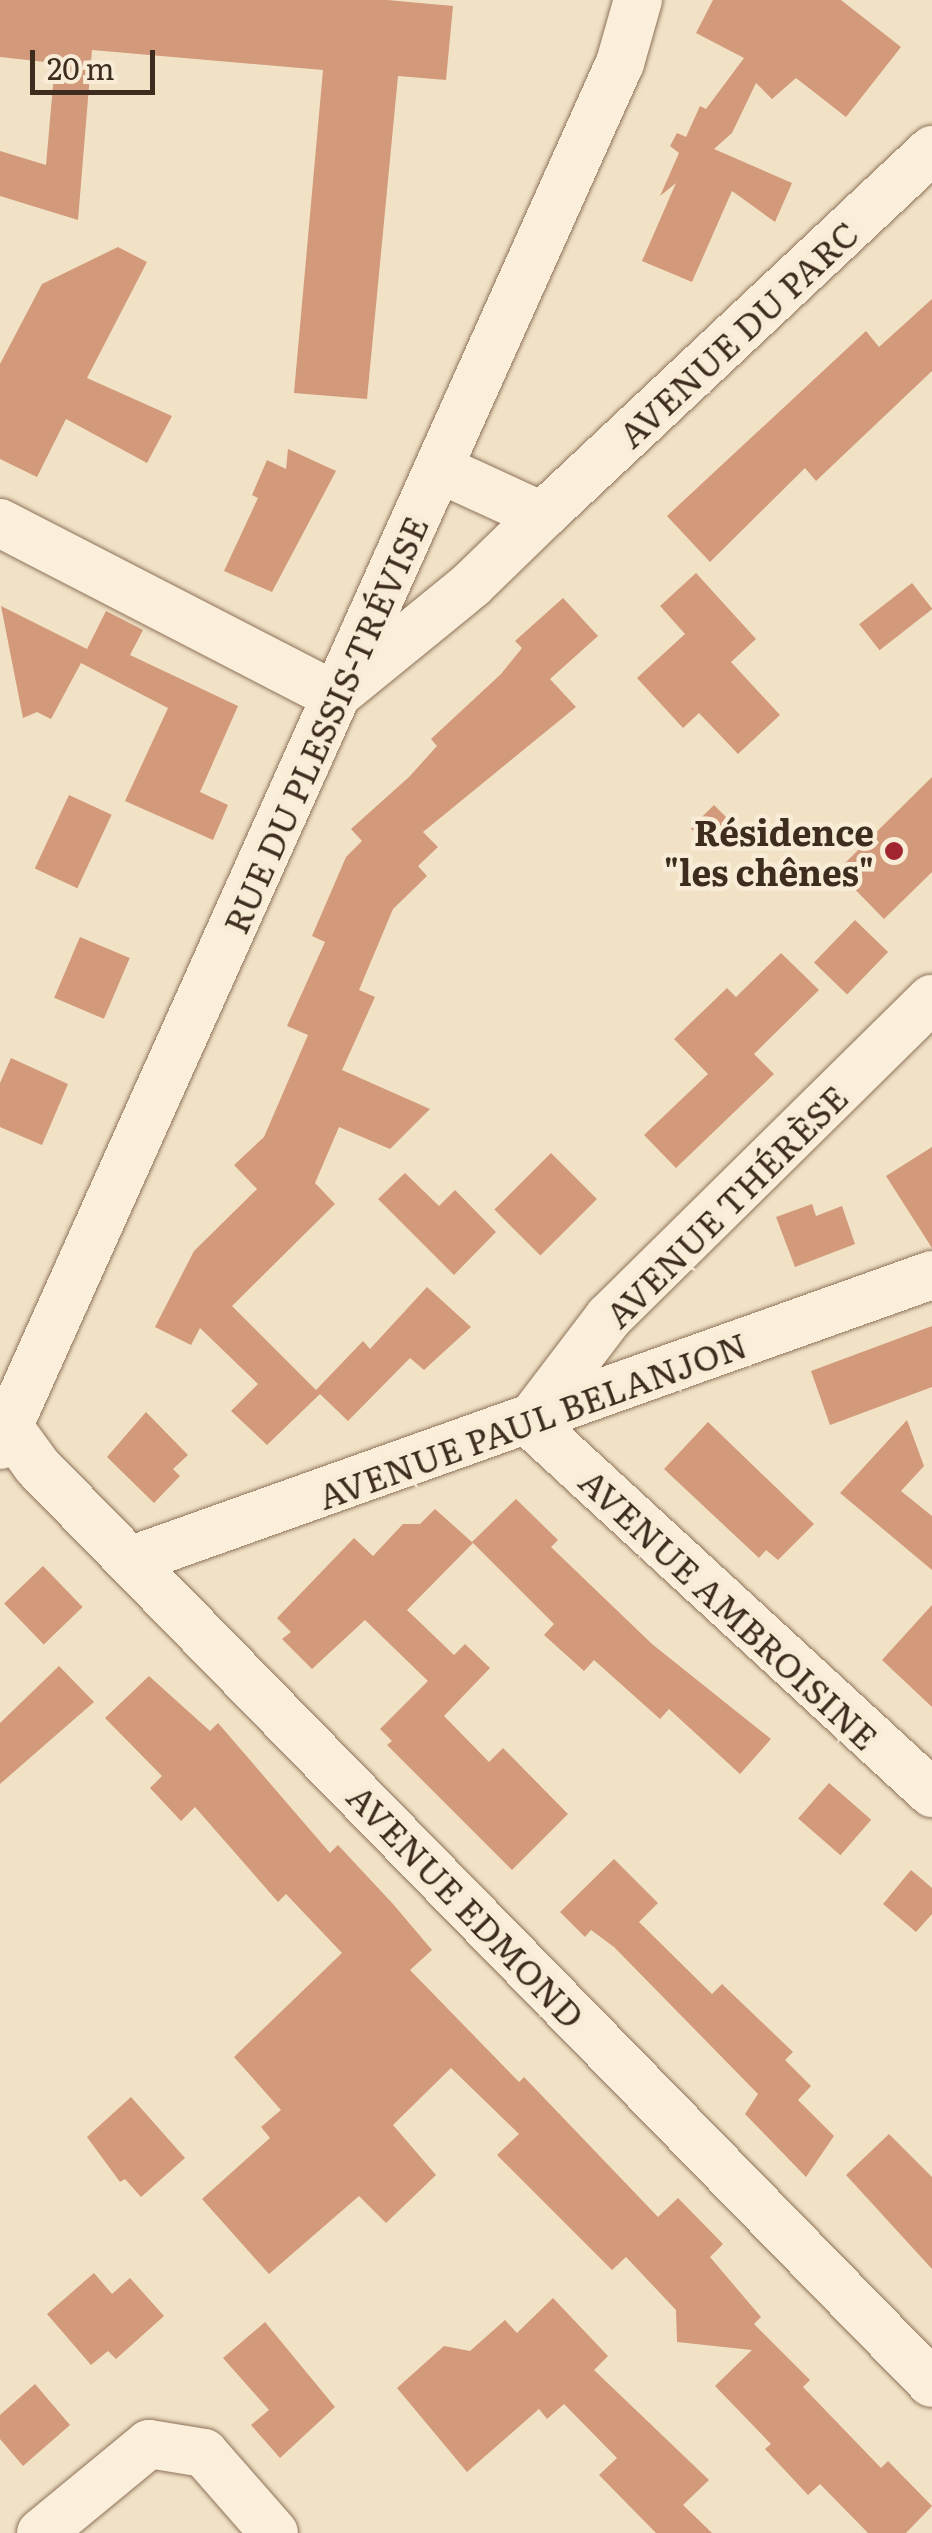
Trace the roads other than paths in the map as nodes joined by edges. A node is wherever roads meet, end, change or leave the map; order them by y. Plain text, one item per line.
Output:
1 (638, 0) edge
2 (932, 150) edge
3 (440, 469) junction
4 (542, 516) junction
5 (0, 523) edge
6 (335, 696) junction
7 (932, 999) edge
8 (932, 1275) edge
9 (529, 1422) junction
10 (3, 1428) edge
11 (132, 1560) junction
12 (932, 1794) edge
13 (932, 2383) edge
14 (42, 2533) edge
15 (274, 2533) edge

1 - 3 street, RUE DU PLESSIS-TRÉVISE
2 - 4 street, AVENUE DU PARC
3 - 4 street
3 - 6 street, RUE DU PLESSIS-TRÉVISE
4 - 6 street, AVENUE DU PARC
5 - 6 street
6 - 10 street, RUE DU PLESSIS-TRÉVISE
7 - 9 street, AVENUE THÉRÈSE
8 - 9 street, AVENUE PAUL BELANJON
9 - 11 street, AVENUE PAUL BELANJON
9 - 12 street, AVENUE AMBROISINE
10 - 11 street, AVENUE EDMOND
11 - 13 street, AVENUE EDMOND
14 - 15 street

